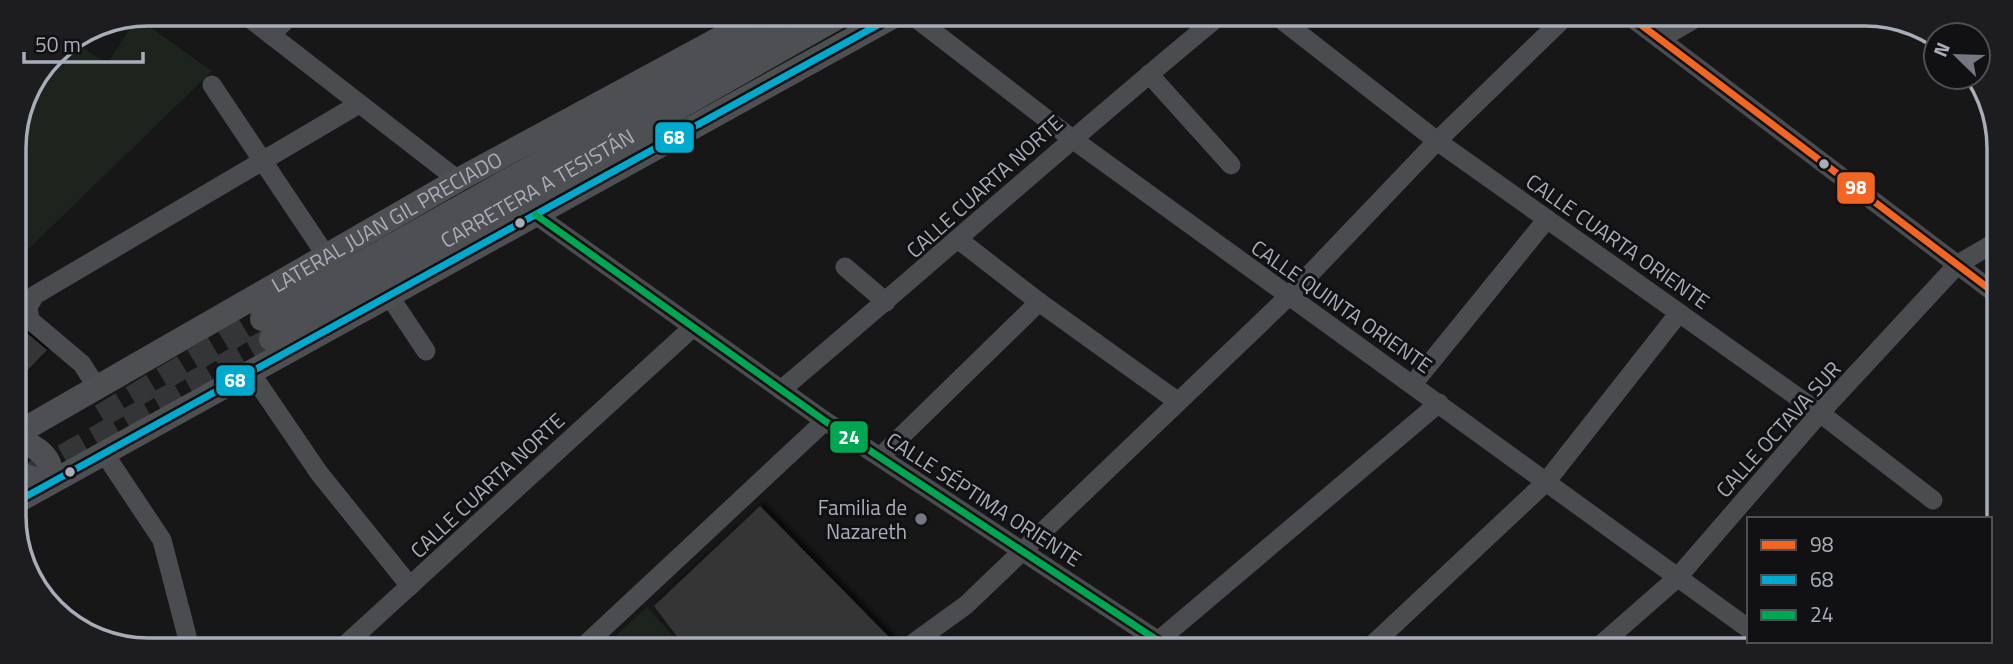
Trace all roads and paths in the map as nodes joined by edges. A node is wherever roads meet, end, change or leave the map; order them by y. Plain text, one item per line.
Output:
1 (259, 26) edge
2 (280, 26) edge
3 (743, 26) edge
4 (783, 26) edge
5 (822, 26) edge
6 (876, 26) edge
7 (926, 26) edge
8 (1207, 26) edge
9 (1290, 26) edge
10 (1556, 26) edge
11 (1643, 26) edge
12 (1682, 26) edge
13 (271, 35) junction
14 (1660, 39) junction
15 (1149, 74) junction
16 (212, 85) dead end
17 (359, 104) junction
18 (1071, 138) junction
19 (1437, 141) junction
20 (260, 160) junction
21 (1231, 165) dead end
22 (458, 180) junction
23 (536, 215) junction
24 (1547, 219) junction
25 (960, 240) junction
26 (1987, 248) edge
27 (327, 257) junction
28 (1958, 264) junction
29 (845, 267) dead end
30 (1987, 287) edge
31 (390, 296) junction
32 (1289, 296) junction
33 (886, 302) junction
34 (1039, 302) junction
35 (1679, 313) junction
36 (691, 328) junction
37 (426, 351) dead end
38 (251, 373) junction
39 (1413, 384) junction
40 (96, 386) junction
41 (781, 390) junction
42 (1177, 401) junction
43 (1439, 403) junction
44 (1820, 413) junction
45 (825, 421) junction
46 (26, 430) edge
47 (26, 441) edge
48 (104, 453) junction
49 (880, 457) junction
50 (26, 476) edge
51 (50, 482) junction
52 (1546, 482) junction
53 (26, 496) edge
54 (1933, 500) dead end
55 (1021, 551) junction
56 (1677, 578) junction
57 (411, 586) junction
58 (1747, 628) edge
59 (187, 636) dead end
60 (1153, 637) edge
61 (1171, 637) edge
62 (1381, 637) edge
63 (1610, 637) edge
64 (353, 638) edge
65 (593, 638) edge
66 (927, 638) edge

1 - 13 street
2 - 13 street
3 - 22 main road, LATERAL JUAN GIL PRECIADO
4 - 5 main road, CARRETERA A TESISTÁN
6 - 23 main road
7 - 18 street, CALLE QUINTA ORIENTE
8 - 15 street, CALLE CUARTA NORTE
9 - 19 street, CALLE CUARTA ORIENTE
10 - 19 street
11 - 14 street
12 - 14 street
13 - 17 street
14 - 28 street
15 - 18 street, CALLE CUARTA NORTE
15 - 21 street
16 - 20 street
17 - 20 street
17 - 22 street
18 - 25 street, CALLE CUARTA NORTE
18 - 32 street, CALLE QUINTA ORIENTE
19 - 24 street, CALLE CUARTA ORIENTE
19 - 32 street
20 - 27 street
20 - 40 street
22 - 27 main road, LATERAL JUAN GIL PRECIADO
23 - 31 main road
23 - 36 street, CALLE SÉPTIMA ORIENTE
24 - 35 street, CALLE CUARTA ORIENTE
24 - 39 street
25 - 33 street, CALLE CUARTA NORTE
25 - 34 street
26 - 28 street, CALLE OCTAVA SUR
27 - 40 main road, LATERAL JUAN GIL PRECIADO
28 - 30 street
28 - 44 street, CALLE OCTAVA SUR
29 - 33 street
31 - 37 street
31 - 38 main road
32 - 39 street, CALLE QUINTA ORIENTE
32 - 42 street
33 - 41 street, CALLE CUARTA NORTE
34 - 42 street
34 - 49 street
35 - 44 street, CALLE CUARTA ORIENTE
35 - 52 street
36 - 41 street, CALLE SÉPTIMA ORIENTE
36 - 57 street, CALLE CUARTA NORTE
38 - 48 main road
38 - 57 street
39 - 43 street, CALLE QUINTA ORIENTE
40 - 46 main road, LATERAL JUAN GIL PRECIADO
41 - 45 street, CALLE SÉPTIMA ORIENTE
42 - 55 street
43 - 52 street, CALLE QUINTA ORIENTE
43 - 61 street
44 - 54 street, CALLE CUARTA ORIENTE
44 - 56 street, CALLE OCTAVA SUR
45 - 49 street, CALLE SÉPTIMA ORIENTE
45 - 65 street
47 - 51 main road
48 - 51 main road
48 - 59 street
49 - 55 street, CALLE SÉPTIMA ORIENTE
50 - 51 main road
51 - 53 main road
52 - 56 street, CALLE QUINTA ORIENTE
52 - 62 street
55 - 60 street, CALLE SÉPTIMA ORIENTE
55 - 66 street
56 - 58 street, CALLE QUINTA ORIENTE
56 - 63 street, CALLE OCTAVA SUR
57 - 64 street, CALLE CUARTA NORTE

